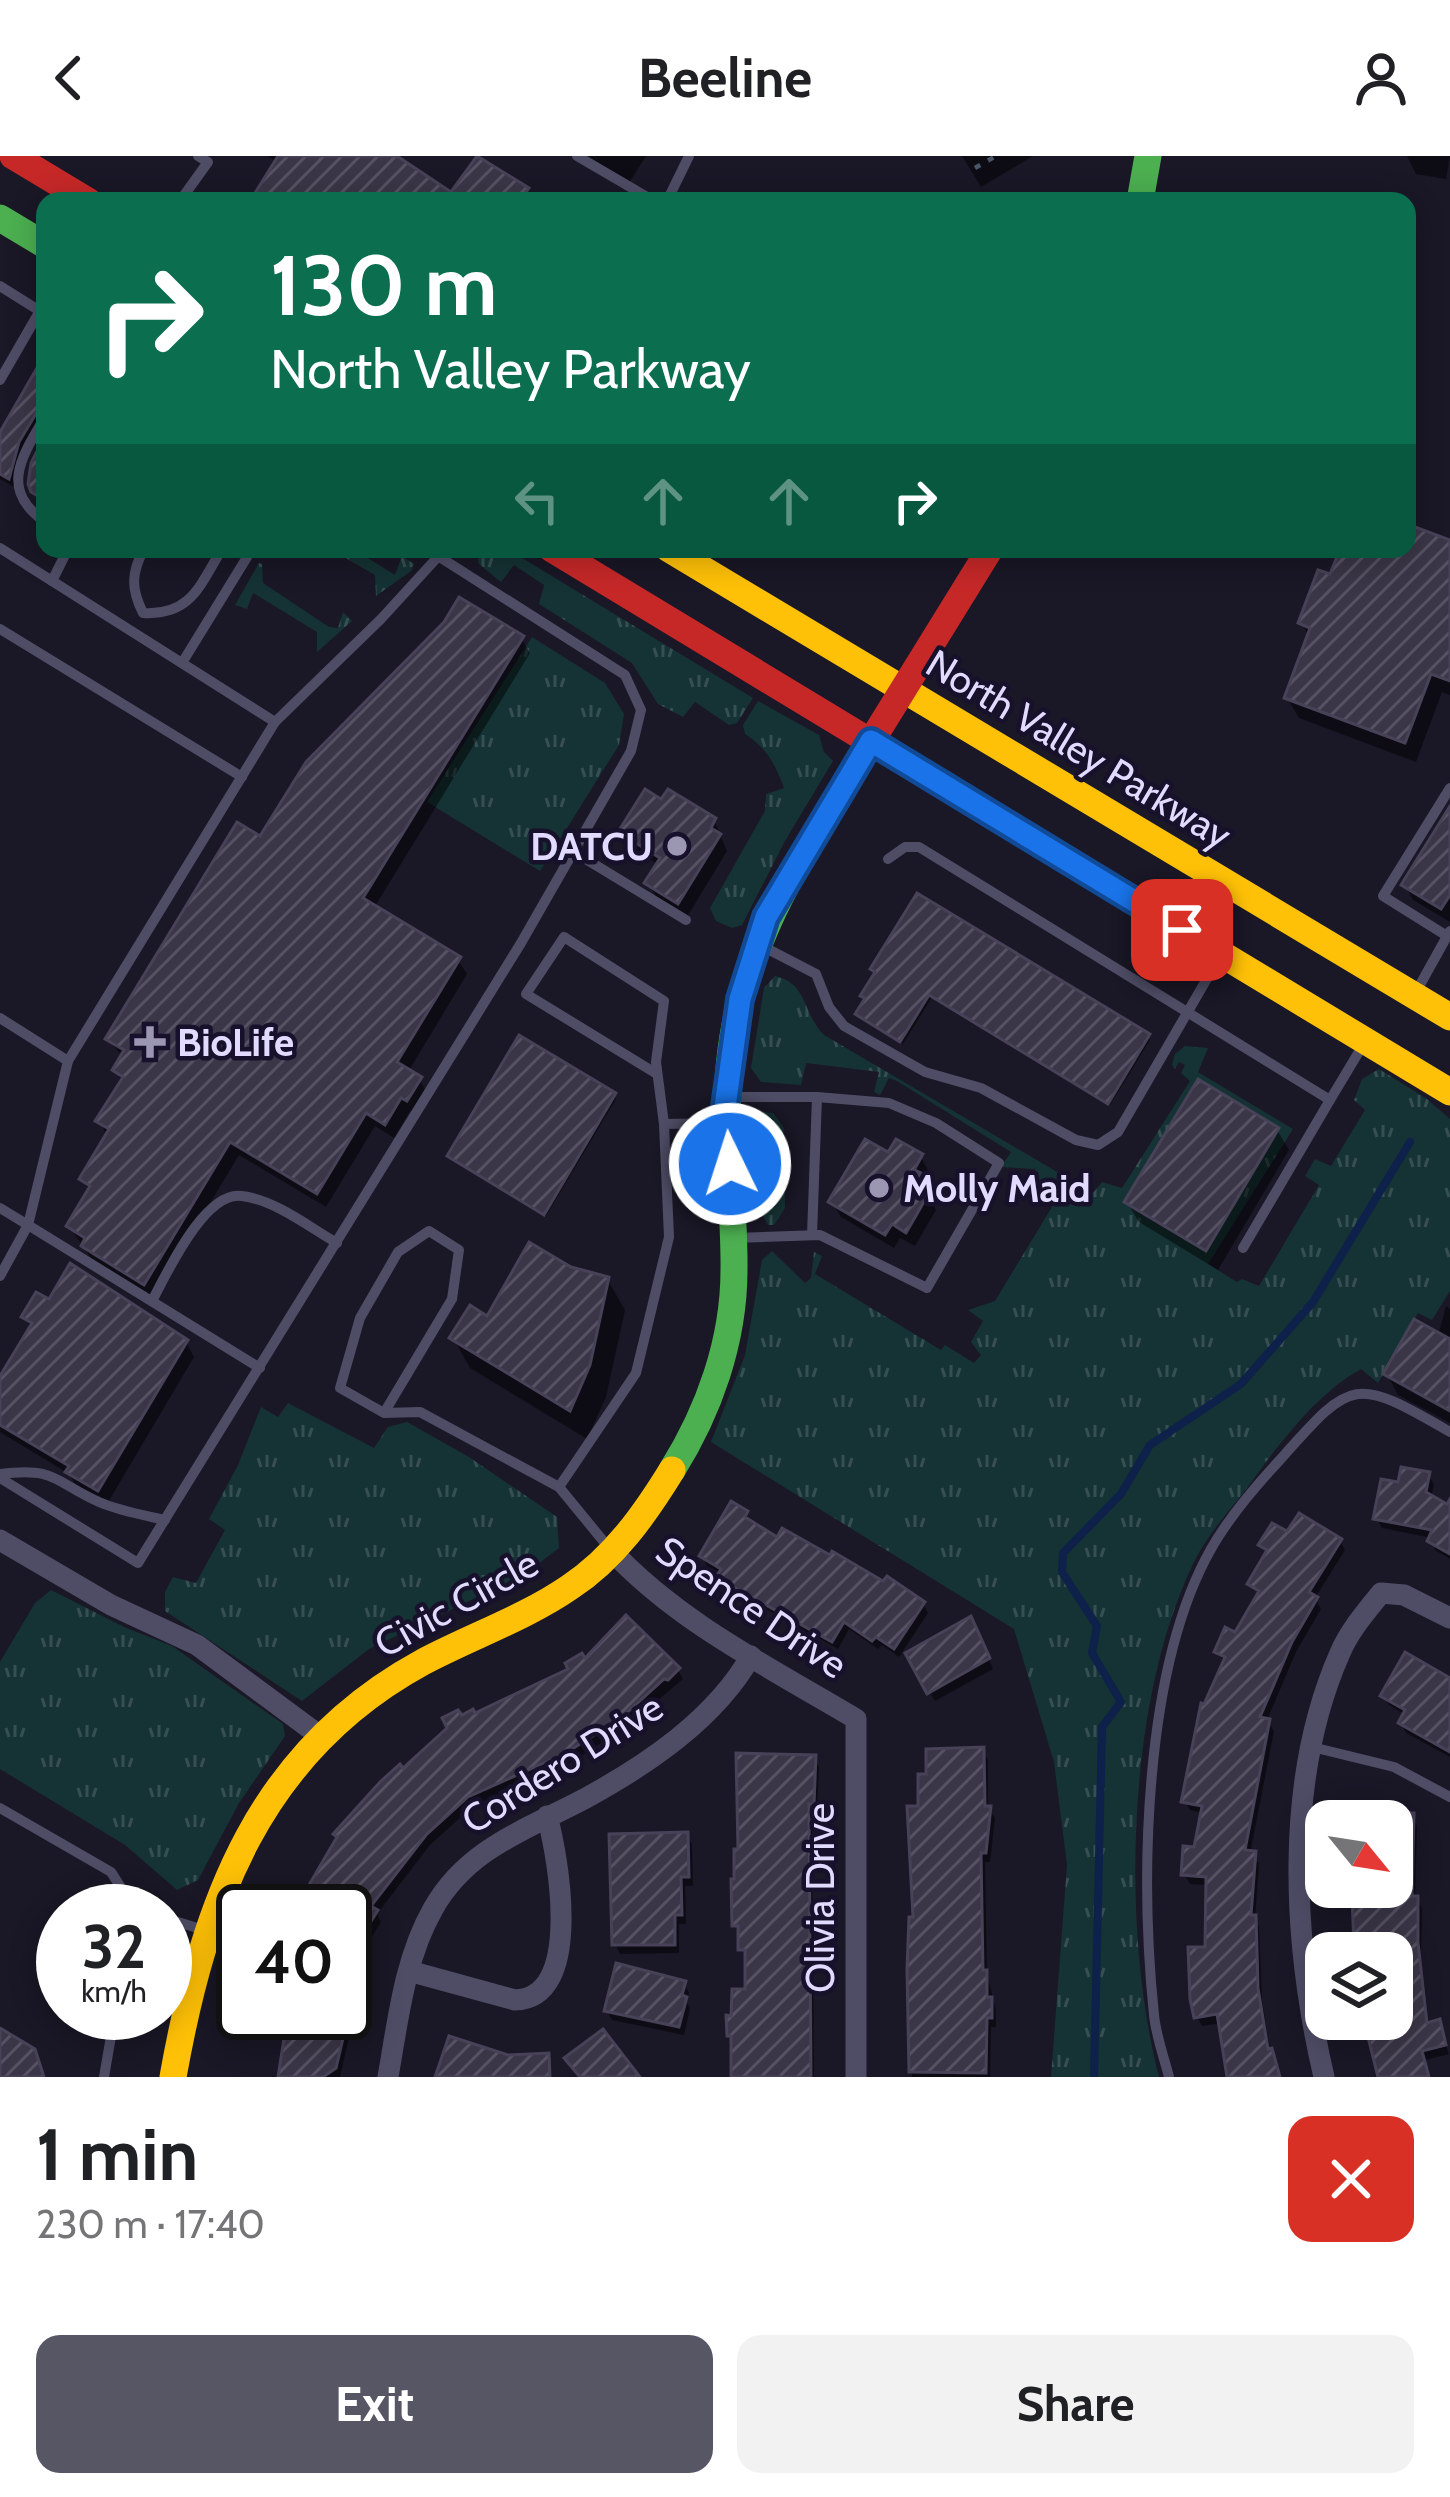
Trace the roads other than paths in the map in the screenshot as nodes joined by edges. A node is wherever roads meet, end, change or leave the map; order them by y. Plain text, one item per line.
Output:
1 (13, 156) edge
2 (198, 156) edge
3 (577, 156) edge
4 (689, 156) edge
5 (1148, 156) edge
6 (73, 192) edge
7 (186, 192) edge
8 (639, 192) edge
9 (671, 192) edge
10 (1141, 192) edge
11 (0, 218) edge
12 (36, 240) edge
13 (0, 286) edge
14 (36, 305) edge
15 (36, 321) edge
16 (0, 380) edge
17 (36, 432) edge
18 (36, 517) edge
19 (0, 548) edge
20 (64, 558) edge
21 (141, 558) edge
22 (216, 558) edge
23 (246, 558) edge
24 (437, 558) edge
25 (450, 558) edge
26 (567, 558) edge
27 (684, 558) edge
28 (984, 558) edge
29 (52, 581) junction
30 (143, 613) junction
31 (0, 629) edge
32 (133, 632) junction
33 (182, 663) junction
34 (903, 689) junction
35 (275, 722) junction
36 (871, 741) junction
37 (242, 777) junction
38 (1450, 788) edge
39 (574, 852) junction
40 (888, 859) dead end
41 (686, 920) dead end
42 (1449, 934) edge
43 (758, 943) junction
44 (1221, 954) junction
45 (1415, 995) junction
46 (1185, 1013) junction
47 (1450, 1016) edge
48 (0, 1018) edge
49 (1364, 1042) junction
50 (68, 1061) junction
51 (657, 1074) junction
52 (1450, 1092) edge
53 (817, 1097) junction
54 (1330, 1100) junction
55 (727, 1110) junction
56 (664, 1124) junction
57 (0, 1208) edge
58 (28, 1225) junction
59 (812, 1235) junction
60 (733, 1238) junction
61 (337, 1243) junction
62 (1243, 1248) dead end
63 (0, 1276) edge
64 (152, 1301) junction
65 (260, 1368) junction
66 (384, 1413) junction
67 (1450, 1432) edge
68 (0, 1476) edge
69 (559, 1487) junction
70 (165, 1520) junction
71 (0, 1540) edge
72 (611, 1550) junction
73 (1450, 1618) edge
74 (752, 1656) junction
75 (856, 1719) joint
76 (320, 1736) junction
77 (1312, 1748) junction
78 (1450, 1797) edge
79 (0, 1808) edge
80 (547, 1816) junction
81 (119, 1884) edge
82 (192, 1926) edge
83 (207, 1931) junction
84 (409, 1971) junction
85 (110, 2040) edge
86 (104, 2077) edge
87 (173, 2077) edge
88 (388, 2077) edge
89 (856, 2077) edge
90 (1169, 2077) edge
91 (1324, 2077) edge

1 - 6 main road
2 - 7 lane
3 - 8 lane
4 - 9 lane
5 - 10 main road
11 - 12 main road
13 - 14 lane
15 - 16 lane
17 - 18 lane
19 - 29 lane
20 - 29 lane
21 - 30 lane
22 - 30 lane
23 - 33 lane
24 - 35 lane
25 - 39 lane
26 - 36 main road
27 - 34 main road, North Valley Parkway
28 - 34 main road, Civic Circle
29 - 32 lane
30 - 32 lane
31 - 37 lane
32 - 33 lane
33 - 35 lane
34 - 36 main road, Civic Circle
34 - 45 main road, North Valley Parkway
35 - 37 lane
36 - 43 main road, Civic Circle
36 - 44 main road
37 - 50 lane
38 - 42 lane
39 - 41 lane
39 - 61 lane
40 - 46 lane
42 - 45 lane
43 - 46 lane
43 - 55 main road, Civic Circle
44 - 46 lane
44 - 49 main road
45 - 47 main road, North Valley Parkway
46 - 54 lane
48 - 50 lane
49 - 52 main road
49 - 54 lane
50 - 58 lane
51 - 51 lane
51 - 56 lane
53 - 55 lane
53 - 59 lane
53 - 59 lane
54 - 62 lane
55 - 56 lane
55 - 60 main road, Civic Circle
56 - 69 lane
57 - 58 lane
58 - 63 lane
58 - 64 lane
59 - 60 lane
60 - 72 main road, Civic Circle
61 - 64 lane
61 - 65 lane
64 - 65 lane
65 - 70 lane
66 - 66 lane
66 - 69 lane
67 - 90 lane
68 - 70 lane
68 - 70 lane
69 - 72 lane
71 - 76 street
72 - 74 street, Spence Drive
72 - 76 main road, Civic Circle
73 - 77 street
74 - 75 street, Spence Drive
74 - 80 street, Cordero Drive
75 - 89 street, Olivia Drive
76 - 83 main road, Civic Circle
77 - 78 lane
77 - 91 street
79 - 81 lane
80 - 84 street, Cordero Drive
80 - 84 street
82 - 83 lane
83 - 87 main road, Civic Circle
84 - 88 street, Cordero Drive
85 - 86 lane

